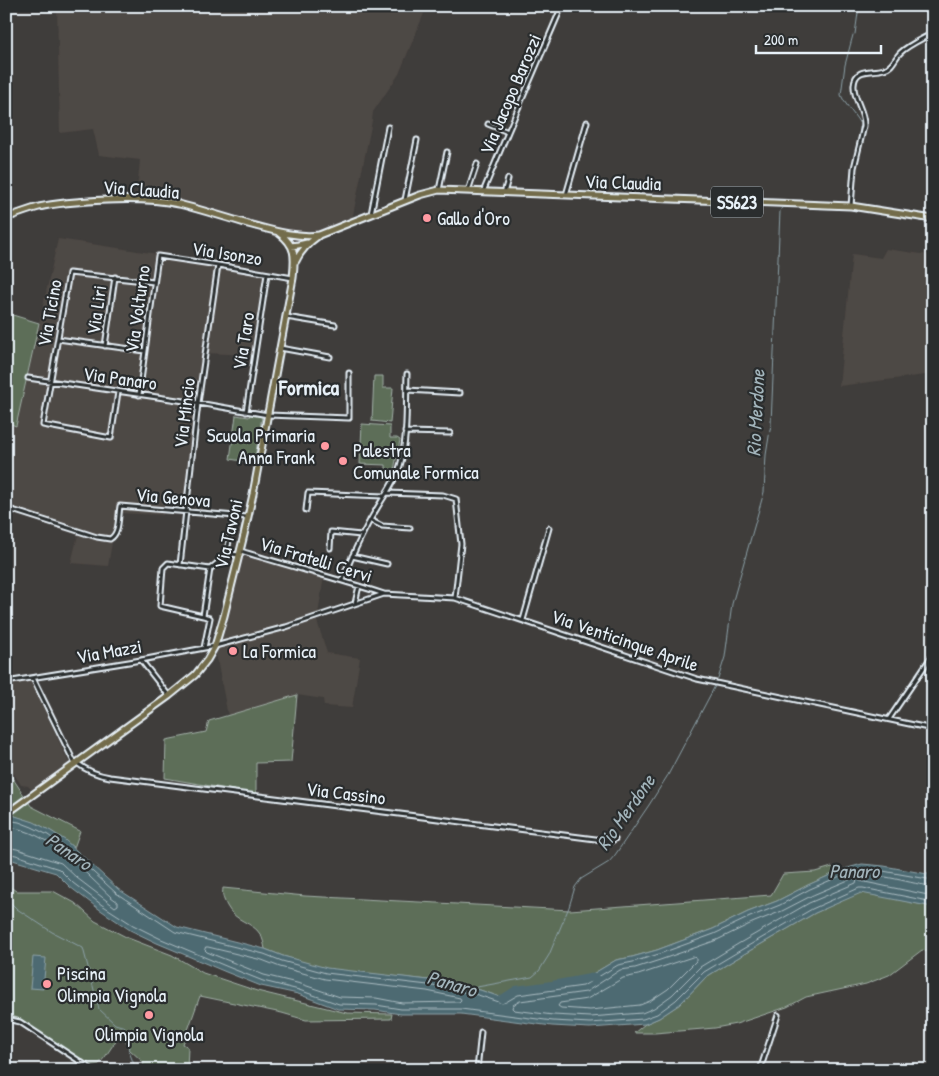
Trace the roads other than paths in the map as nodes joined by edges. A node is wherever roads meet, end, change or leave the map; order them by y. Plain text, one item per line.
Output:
1 (562, 6) edge
2 (933, 33) edge
3 (587, 122) dead end
4 (488, 124) dead end
5 (388, 127) dead end
6 (508, 132) junction
7 (417, 140) dead end
8 (447, 152) dead end
9 (477, 164) dead end
10 (508, 179) dead end
11 (439, 190) junction
12 (468, 192) junction
13 (483, 193) junction
14 (504, 193) junction
15 (566, 195) junction
16 (405, 202) junction
17 (851, 206) junction
18 (371, 214) junction
19 (6, 218) edge
20 (933, 219) edge
21 (272, 230) junction
22 (308, 239) junction
23 (291, 246) junction
24 (158, 256) joint
25 (218, 265) junction
26 (294, 269) junction
27 (267, 274) junction
28 (115, 278) junction
29 (292, 278) junction
30 (154, 282) junction
31 (285, 317) junction
32 (334, 325) dead end
33 (58, 339) junction
34 (105, 346) junction
35 (280, 348) junction
36 (145, 351) junction
37 (330, 357) dead end
38 (349, 373) dead end
39 (407, 374) dead end
40 (28, 378) dead end
41 (50, 382) junction
42 (407, 390) junction
43 (118, 392) junction
44 (460, 393) dead end
45 (140, 395) junction
46 (198, 403) junction
47 (246, 412) junction
48 (268, 415) junction
49 (405, 432) junction
50 (450, 433) dead end
51 (386, 494) junction
52 (6, 508) edge
53 (306, 510) dead end
54 (187, 512) junction
55 (234, 516) junction
56 (248, 517) junction
57 (370, 520) junction
58 (410, 528) dead end
59 (549, 528) dead end
60 (361, 535) junction
61 (330, 548) dead end
62 (240, 553) junction
63 (226, 556) junction
64 (352, 556) junction
65 (387, 564) dead end
66 (180, 565) junction
67 (210, 569) junction
68 (342, 580) junction
69 (359, 586) junction
70 (384, 594) junction
71 (456, 598) junction
72 (355, 604) junction
73 (202, 616) junction
74 (523, 620) junction
75 (215, 646) junction
76 (204, 648) junction
77 (933, 654) edge
78 (141, 660) junction
79 (33, 678) junction
80 (6, 682) edge
81 (169, 696) junction
82 (889, 719) junction
83 (933, 729) edge
84 (76, 763) junction
85 (6, 814) edge
86 (615, 839) dead end
87 (778, 1015) dead end
88 (6, 1019) edge
89 (480, 1032) dead end
90 (6, 1054) edge
91 (6, 1070) edge
92 (93, 1070) edge
93 (477, 1070) edge
94 (760, 1070) edge

1 - 6 street, Via Jacopo Barozzi
2 - 17 street
3 - 15 street
4 - 6 street
5 - 18 street
6 - 13 street, Via Jacopo Barozzi
7 - 16 street
8 - 11 street
9 - 12 street
10 - 14 street
11 - 12 main road, Via Claudia / SS623
11 - 16 main road, Via Claudia / SS623
12 - 13 main road, Via Claudia / SS623
13 - 14 main road, Via Claudia / SS623
14 - 15 main road, Via Claudia / SS623
15 - 17 main road, Via Claudia / SS623
16 - 18 main road, Via Claudia / SS623
17 - 20 main road, Via Claudia / SS623
18 - 22 main road, Via Claudia / SS623
19 - 21 main road, Via Claudia
21 - 22 main road, Via Claudia / SS623
21 - 23 main road, Via Claudia
22 - 23 main road, Via Claudia / SS623
22 - 26 main road
23 - 26 main road, Via Tavoni
24 - 25 street, Via Isonzo
24 - 30 street, Via Volturno
25 - 27 street, Via Isonzo
25 - 46 street, Via Mincio
26 - 29 main road, Via Tavoni
27 - 29 street, Via Isonzo
27 - 47 street, Via Taro
28 - 30 street, Via Ticino
28 - 33 street, Via Ticino
28 - 34 street, Via Liri
29 - 31 main road, Via Tavoni
30 - 36 street, Via Volturno
31 - 32 street
31 - 35 main road, Via Tavoni
33 - 34 street
33 - 41 street, Via Ticino
34 - 36 street
35 - 37 street
35 - 48 main road, Via Tavoni
36 - 45 street, Via Volturno
38 - 48 street, Via Panaro
39 - 42 street
40 - 41 street, Via Panaro
41 - 43 street, Via Panaro
41 - 43 street, Via Ticino
42 - 44 street
42 - 49 street
43 - 45 street, Via Panaro
45 - 46 street, Via Panaro
46 - 47 street, Via Panaro
46 - 54 street, Via Mincio
47 - 48 street, Via Panaro
48 - 56 main road, Via Tavoni
49 - 50 street
49 - 51 street
51 - 53 street
51 - 57 street
51 - 71 street
52 - 54 street, Via Genova
54 - 55 street, Via Genova
54 - 66 street, Via Mincio
55 - 56 street, Via Genova
55 - 63 street
56 - 62 main road, Via Tavoni
57 - 58 street
57 - 60 street
59 - 74 street
60 - 61 street
60 - 64 street
62 - 63 street
62 - 68 street, Via Fratelli Cervi
62 - 75 main road, Via Tavoni
63 - 67 street
64 - 65 street
64 - 68 street
66 - 67 street
66 - 73 street
67 - 73 street
68 - 69 street, Via Fratelli Cervi
69 - 70 street, Via Fratelli Cervi
69 - 72 street
70 - 71 street, Via Venticinque Aprile
70 - 72 street, Via Venticinque Aprile
71 - 74 street, Via Venticinque Aprile
72 - 75 street, Via Venticinque Aprile
73 - 76 street
74 - 82 street, Via Venticinque Aprile
75 - 76 street, Via Mazzi
75 - 81 main road, Via Tavoni
76 - 78 street, Via Mazzi
77 - 82 street
78 - 79 street, Via Mazzi
78 - 81 street
79 - 80 street, Via Mazzi
79 - 84 street
81 - 84 main road, Via Tavoni
82 - 83 street, Via Venticinque Aprile
84 - 85 main road, Via Tavoni
84 - 86 street, Via Cassino
87 - 94 street
88 - 92 street
89 - 93 street
90 - 91 street

